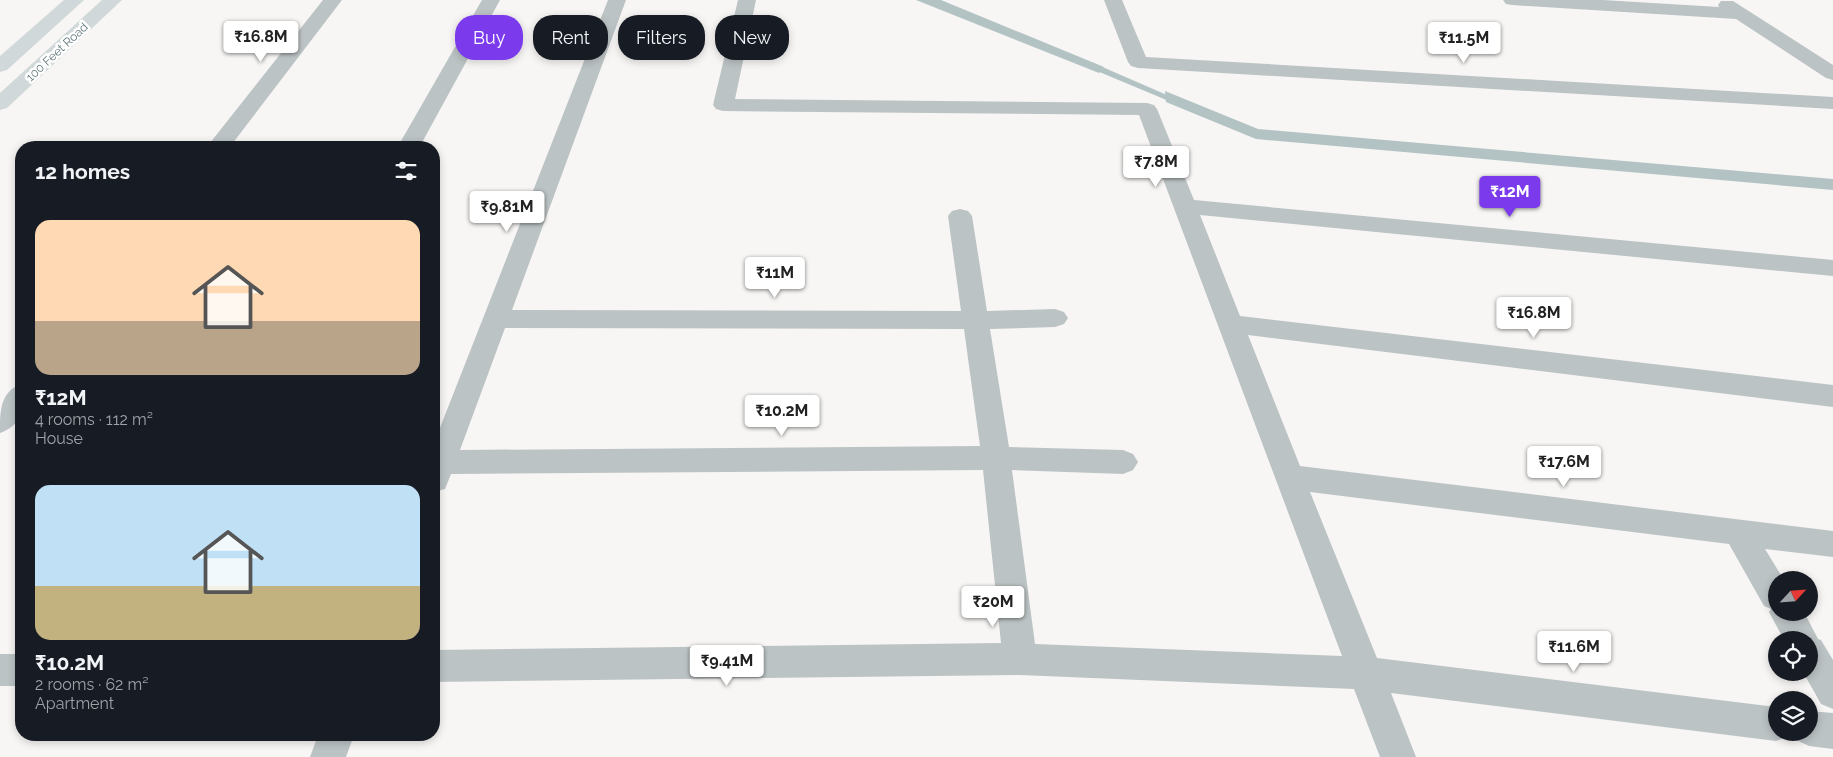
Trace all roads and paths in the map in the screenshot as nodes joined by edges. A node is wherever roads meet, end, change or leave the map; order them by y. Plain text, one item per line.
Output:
1 (75, 0) edge
2 (113, 0) edge
3 (333, 0) edge
4 (491, 0) edge
5 (617, 0) edge
6 (747, 0) edge
7 (1113, 0) edge
8 (1512, 0) edge
9 (1720, 0) edge
10 (1742, 14) junction
11 (0, 66) edge
12 (1833, 74) edge
13 (1833, 103) edge
14 (0, 104) edge
15 (222, 141) edge
16 (412, 141) edge
17 (1184, 206) junction
18 (960, 216) dead end
19 (1833, 268) edge
20 (1055, 318) dead end
21 (495, 319) junction
22 (975, 320) junction
23 (1230, 324) junction
24 (1833, 396) edge
25 (15, 403) edge
26 (0, 422) edge
27 (996, 458) junction
28 (1123, 462) dead end
29 (440, 463) edge
30 (440, 471) edge
31 (1289, 477) junction
32 (1739, 533) junction
33 (1833, 544) edge
34 (1768, 582) edge
35 (1020, 659) junction
36 (440, 666) edge
37 (1818, 666) edge
38 (0, 670) edge
39 (15, 670) edge
40 (1365, 673) junction
41 (1833, 692) edge
42 (1768, 723) edge
43 (1818, 729) edge
44 (1833, 731) edge
45 (334, 741) edge
46 (328, 757) edge
47 (1398, 757) edge

1 - 11 main road, 100 Feet Road
2 - 14 main road, 100 Feet Road
3 - 15 street
4 - 16 street
5 - 21 street
6 - 17 street
7 - 13 street
8 - 10 street
9 - 10 street
10 - 12 street
17 - 19 street
17 - 23 street
18 - 22 street
20 - 22 street
21 - 22 street
21 - 29 street
22 - 27 street
23 - 24 street
23 - 31 street
25 - 26 street
27 - 28 street
27 - 30 street
27 - 35 street
31 - 32 street
31 - 40 street
32 - 33 street
32 - 34 street
35 - 36 street
35 - 40 street
37 - 41 street
38 - 39 street
40 - 42 street
40 - 47 street
43 - 44 street
45 - 46 street

